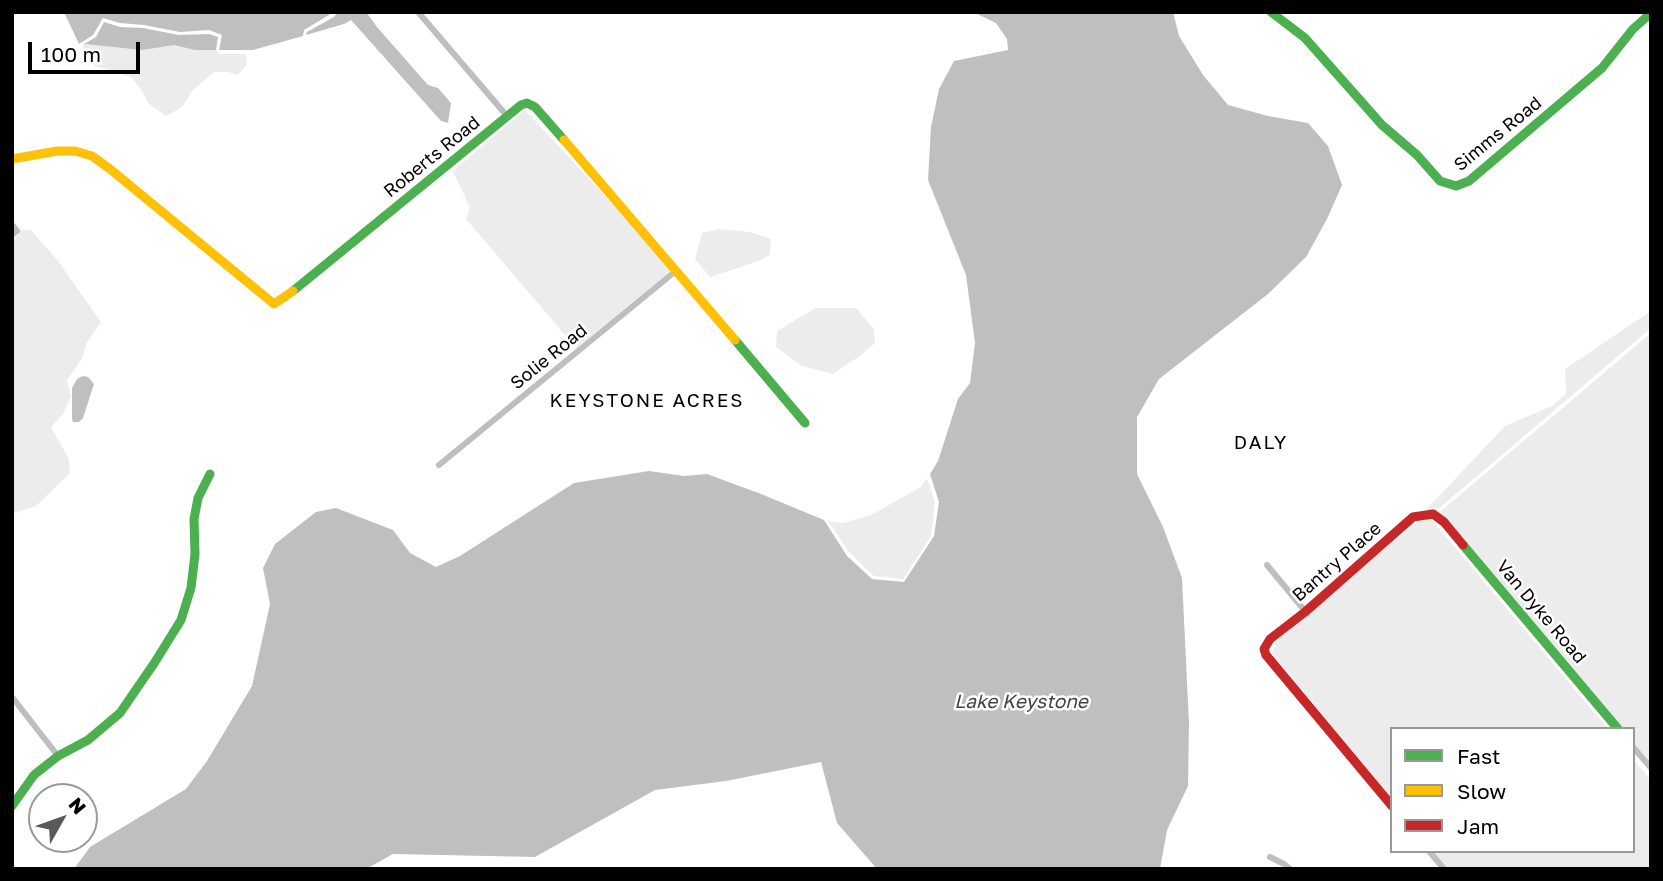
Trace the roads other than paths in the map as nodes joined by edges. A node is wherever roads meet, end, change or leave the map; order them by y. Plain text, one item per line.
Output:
1 (418, 12) edge
2 (1271, 12) edge
3 (1651, 13) edge
4 (508, 116) junction
5 (12, 159) edge
6 (12, 225) edge
7 (12, 235) edge
8 (677, 271) junction
9 (805, 423) dead end
10 (439, 465) dead end
11 (210, 474) dead end
12 (1439, 517) joint
13 (1266, 565) dead end
14 (1305, 611) junction
15 (12, 698) edge
16 (1616, 727) edge
17 (1635, 749) edge
18 (58, 756) junction
19 (1651, 768) edge
20 (1390, 804) edge
21 (12, 806) edge
22 (1431, 853) edge
23 (1270, 857) dead end
24 (1290, 869) edge
25 (1444, 869) edge

1 - 4 street
2 - 3 street, Simms Road
4 - 5 street, Roberts Road
4 - 8 street, Roberts Road
6 - 7 street
8 - 9 street, Roberts Road
8 - 10 street, Solie Road
11 - 18 street
12 - 14 street, Bantry Place
12 - 16 street, Van Dyke Road
13 - 14 street
14 - 20 street, Bantry Place
15 - 18 street
17 - 19 street
18 - 21 street
22 - 25 street
23 - 24 street

